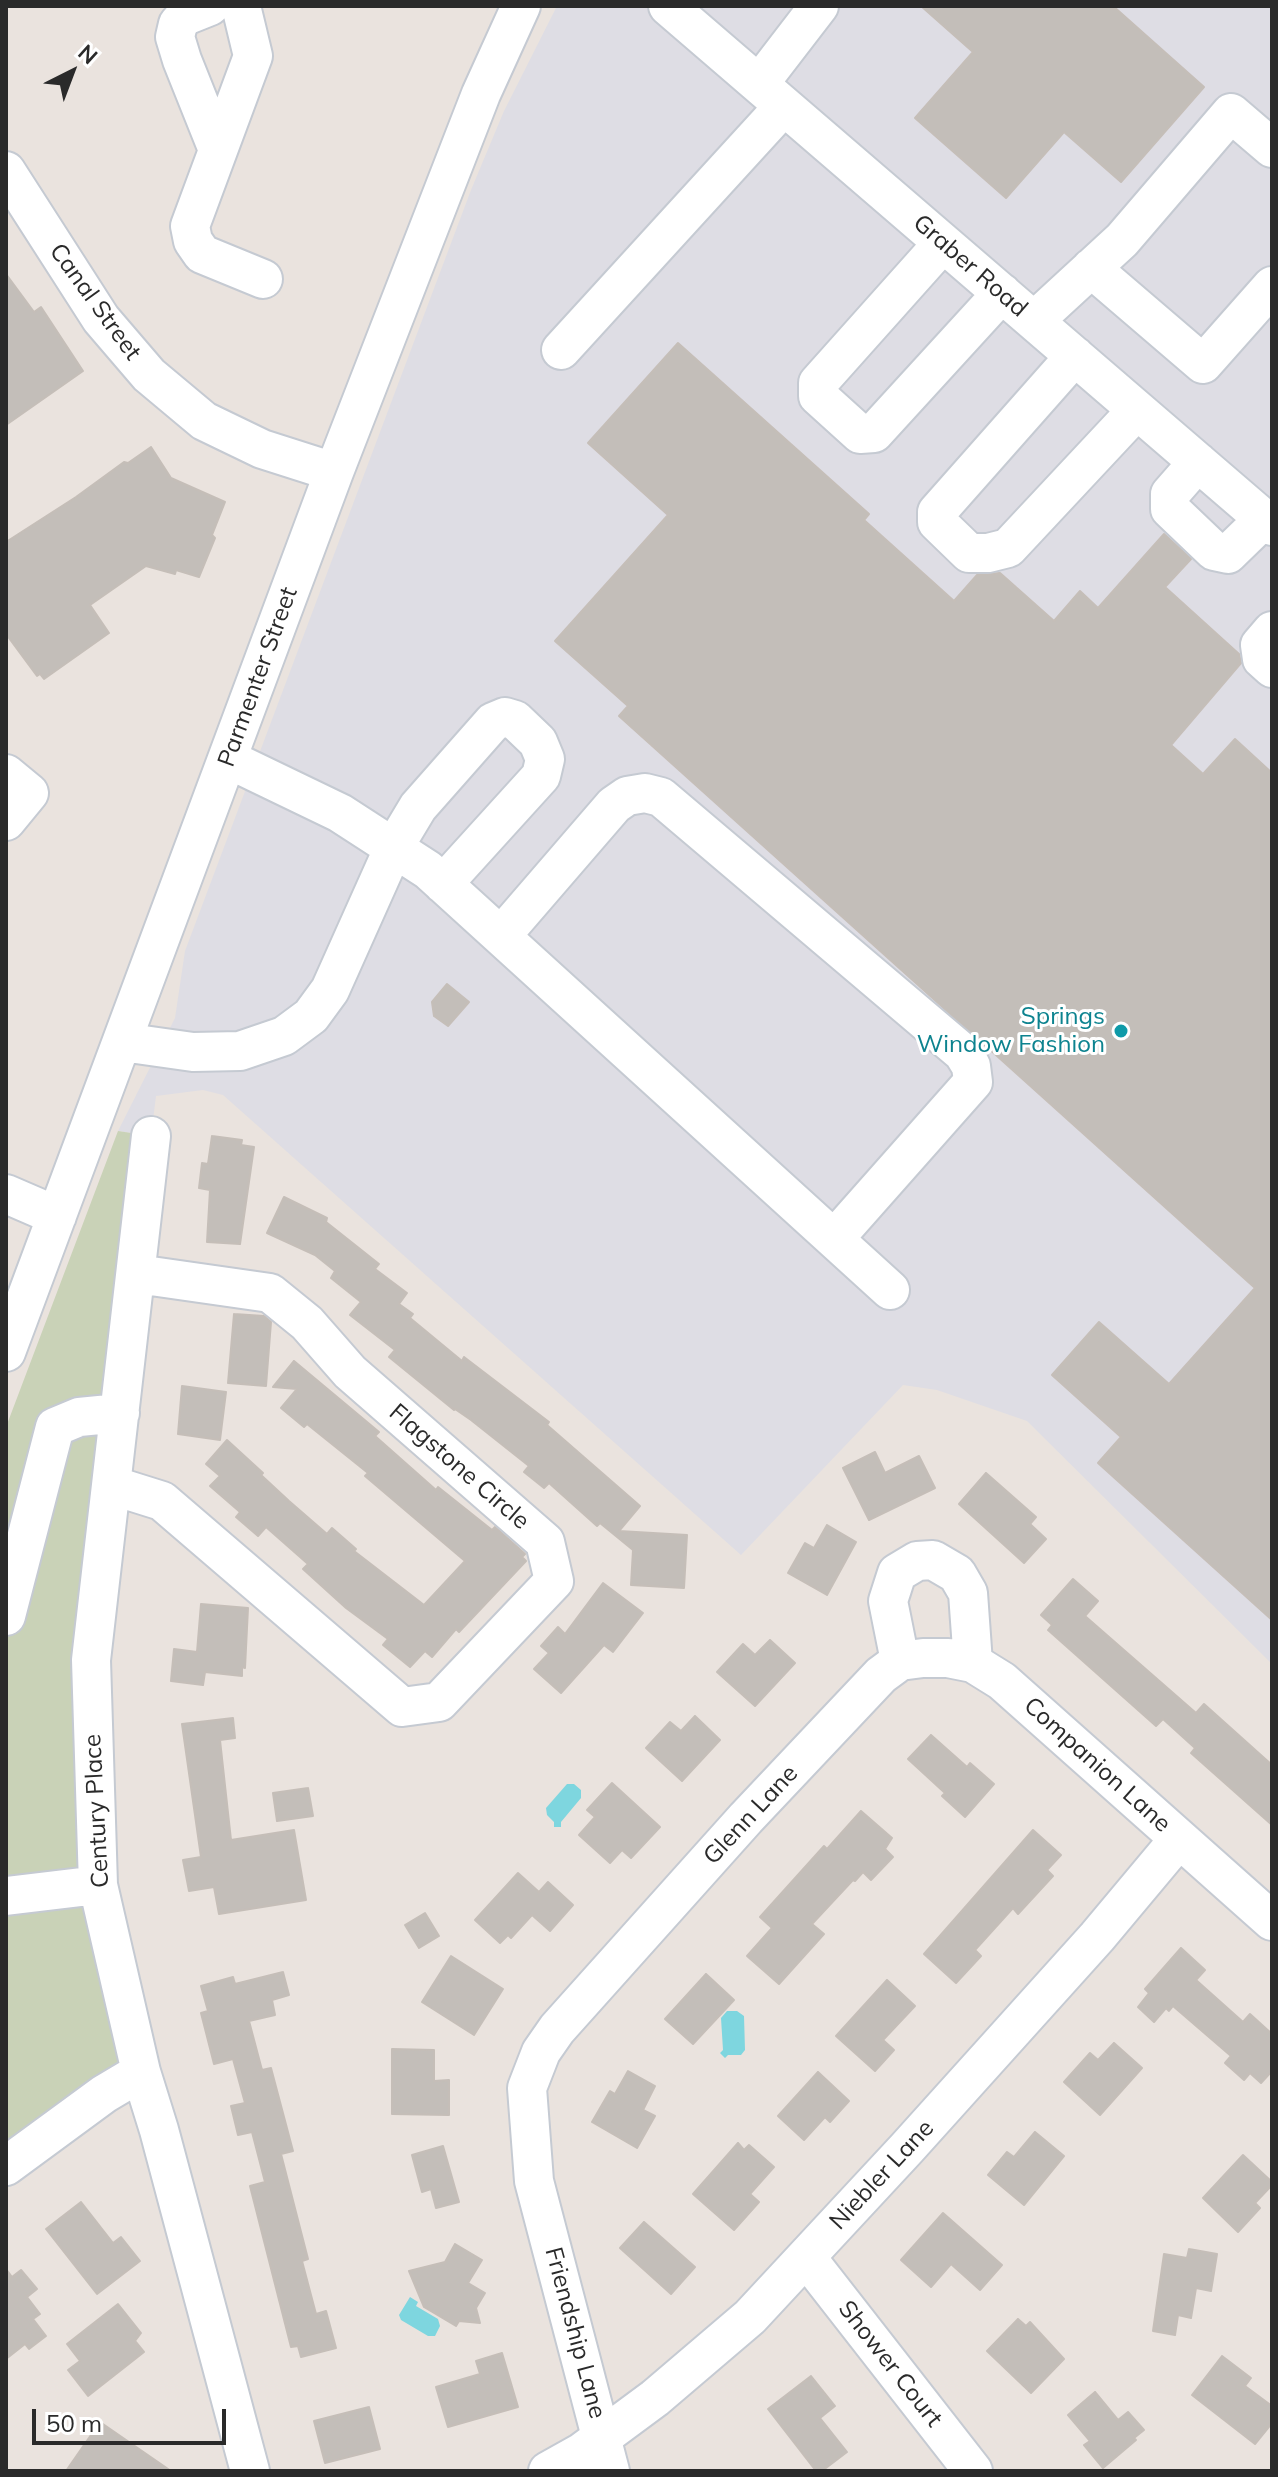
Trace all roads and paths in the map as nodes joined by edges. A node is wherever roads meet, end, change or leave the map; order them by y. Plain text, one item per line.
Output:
1 (210, 6) edge
2 (241, 6) edge
3 (521, 6) edge
4 (668, 6) edge
5 (819, 6) edge
6 (771, 95) junction
7 (1272, 148) edge
8 (218, 150) junction
9 (6, 171) edge
10 (943, 243) junction
11 (1091, 268) junction
12 (263, 279) dead end
13 (1272, 286) edge
14 (1002, 293) junction
15 (1034, 321) junction
16 (561, 350) dead end
17 (1075, 356) junction
18 (1137, 410) junction
19 (1198, 462) junction
20 (334, 472) junction
21 (1268, 522) edge
22 (1272, 631) edge
23 (1272, 668) edge
24 (228, 759) junction
25 (6, 774) edge
26 (6, 821) edge
27 (394, 847) junction
28 (443, 884) junction
29 (501, 936) junction
30 (122, 1042) junction
31 (151, 1136) dead end
32 (6, 1194) edge
33 (57, 1216) junction
34 (834, 1239) junction
35 (137, 1274) junction
36 (890, 1290) dead end
37 (6, 1352) edge
38 (120, 1413) junction
39 (111, 1485) junction
40 (6, 1616) edge
41 (900, 1661) junction
42 (973, 1663) junction
43 (1179, 1839) junction
44 (98, 1885) junction
45 (6, 1896) edge
46 (1272, 1921) edge
47 (141, 2072) junction
48 (6, 2166) edge
49 (539, 2196) joint
50 (806, 2257) junction
51 (607, 2454) edge
52 (250, 2471) edge
53 (548, 2471) edge
54 (973, 2471) edge

1 - 8 street
2 - 8 street
3 - 20 street, Parmenter Street
4 - 6 street, Graber Road
5 - 6 street
6 - 10 street, Graber Road
6 - 16 street
7 - 11 street
8 - 12 street
9 - 20 street, Canal Street
10 - 14 street, Graber Road
10 - 14 street
11 - 13 street
11 - 15 street
14 - 15 street, Graber Road
15 - 17 street, Graber Road
17 - 18 street, Graber Road
17 - 18 street
18 - 19 street, Graber Road
19 - 21 street, Graber Road
19 - 21 street
20 - 24 street, Parmenter Street
22 - 23 street
24 - 27 street
24 - 30 street, Parmenter Street
25 - 26 street
27 - 28 street
27 - 28 street
27 - 30 street
28 - 29 street
29 - 34 street
29 - 34 street
30 - 33 street, Parmenter Street
31 - 35 street, Century Place
32 - 33 street
33 - 37 street, Parmenter Street
34 - 36 street
35 - 38 street, Century Place
35 - 39 street, Flagstone Circle
38 - 39 street, Century Place
38 - 40 street
39 - 44 street, Century Place
41 - 42 street, Companion Lane
41 - 42 street
41 - 49 street, Glenn Lane
42 - 43 street, Companion Lane
43 - 46 street, Companion Lane
43 - 50 street, Niebler Lane
44 - 45 street
44 - 47 street, Century Place
47 - 48 street
47 - 52 street, Century Place
49 - 51 street, Friendship Lane
50 - 51 street, Niebler Lane
50 - 54 street, Shower Court
51 - 53 street, Niebler Lane

